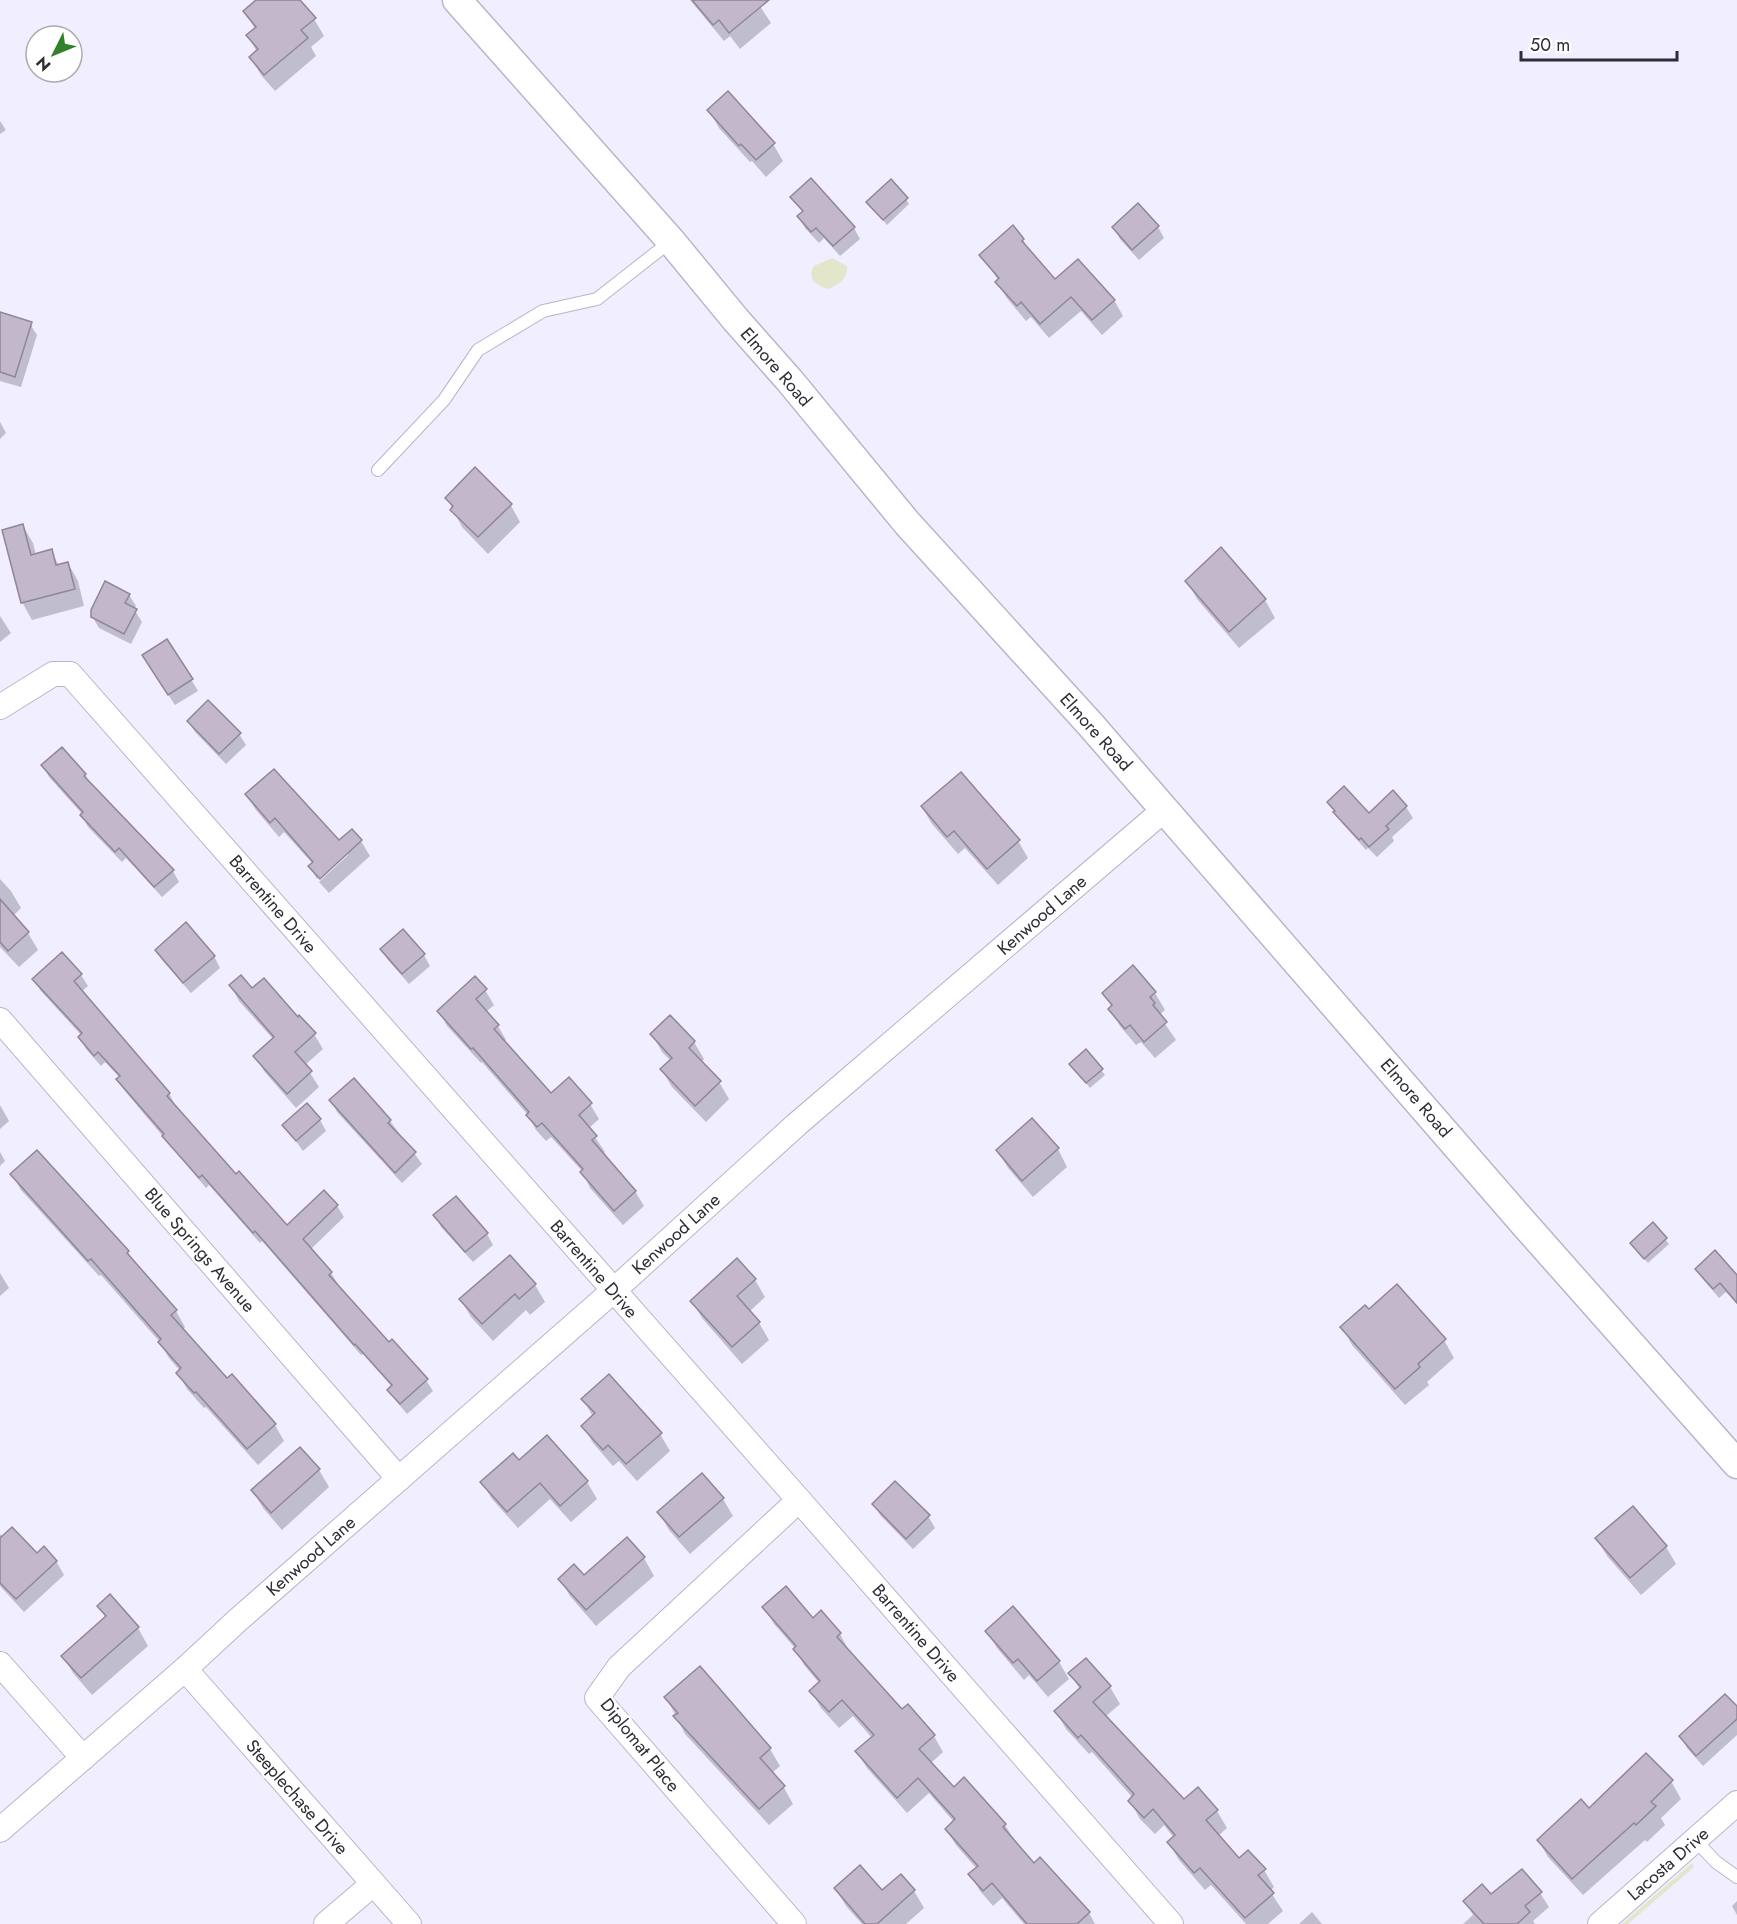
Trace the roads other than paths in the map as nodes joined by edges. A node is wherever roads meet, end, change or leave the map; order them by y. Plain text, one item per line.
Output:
1 (457, 0) edge
2 (671, 241) junction
3 (378, 470) dead end
4 (0, 707) edge
5 (1164, 810) junction
6 (0, 1020) edge
7 (613, 1291) junction
8 (1737, 1464) edge
9 (399, 1479) junction
10 (800, 1500) junction
11 (0, 1664) edge
12 (185, 1670) junction
13 (83, 1758) junction
14 (1737, 1803) edge
15 (0, 1830) edge
16 (1695, 1840) junction
17 (1737, 1877) edge
18 (373, 1884) junction
19 (326, 1924) edge
20 (409, 1924) edge
21 (794, 1924) edge
22 (1171, 1924) edge
23 (1599, 1924) edge

1 - 2 street, Elmore Road
2 - 3 lane
2 - 5 street, Elmore Road
4 - 7 street, Barrentine Drive
5 - 7 street, Kenwood Lane
5 - 8 street, Elmore Road
6 - 9 street, Blue Springs Avenue
7 - 9 street, Kenwood Lane
7 - 10 street, Barrentine Drive
9 - 12 street, Kenwood Lane
10 - 21 street, Diplomat Place
10 - 22 street, Barrentine Drive
11 - 13 street
12 - 13 street, Kenwood Lane
12 - 18 street, Steeplechase Drive
13 - 15 street, Kenwood Lane
14 - 16 street, Lacosta Drive
16 - 17 lane
16 - 23 street, Lacosta Drive
18 - 19 street
18 - 20 street, Steeplechase Drive

